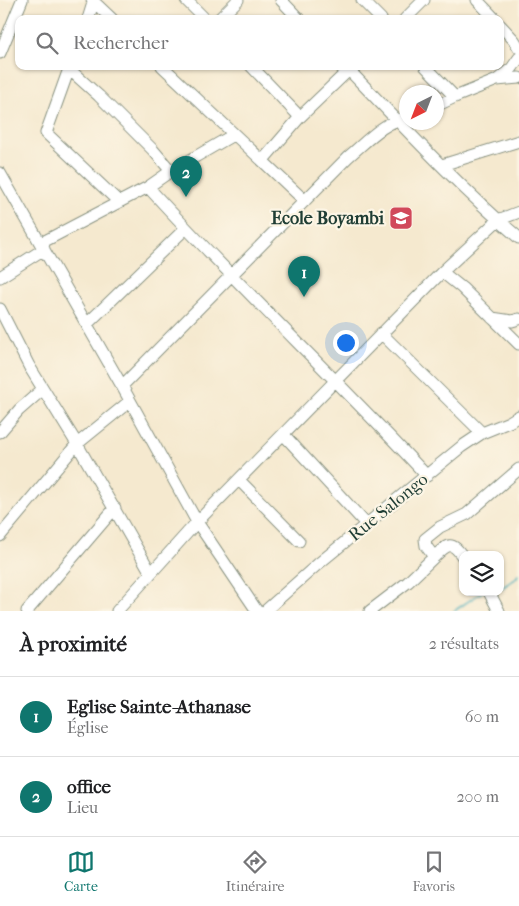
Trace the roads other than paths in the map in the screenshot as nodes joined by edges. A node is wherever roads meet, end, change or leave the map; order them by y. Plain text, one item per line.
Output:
1 (22, 0) edge
2 (94, 0) edge
3 (186, 0) edge
4 (238, 0) edge
5 (281, 0) edge
6 (362, 0) edge
7 (424, 0) edge
8 (477, 0) edge
9 (16, 15) edge
10 (89, 15) edge
11 (108, 15) edge
12 (201, 15) edge
13 (223, 15) edge
14 (295, 15) edge
15 (377, 15) edge
16 (409, 15) edge
17 (491, 15) edge
18 (15, 17) edge
19 (504, 29) edge
20 (519, 48) edge
21 (0, 53) edge
22 (519, 58) edge
23 (69, 70) edge
24 (72, 70) edge
25 (166, 70) edge
26 (255, 70) edge
27 (347, 70) edge
28 (351, 70) edge
29 (429, 70) edge
30 (519, 78) edge
31 (497, 80) junction
32 (455, 97) junction
33 (444, 102) edge
34 (399, 116) edge
35 (300, 117) junction
36 (399, 121) edge
37 (412, 130) edge
38 (233, 135) junction
39 (519, 141) edge
40 (263, 160) junction
41 (442, 164) junction
42 (171, 171) junction
43 (0, 173) edge
44 (148, 187) junction
45 (305, 201) junction
46 (119, 202) junction
47 (519, 212) edge
48 (498, 220) junction
49 (186, 228) junction
50 (519, 238) edge
51 (43, 246) junction
52 (442, 272) junction
53 (0, 277) edge
54 (232, 277) junction
55 (0, 309) edge
56 (492, 318) junction
57 (519, 319) edge
58 (87, 324) junction
59 (519, 326) edge
60 (381, 333) junction
61 (517, 342) edge
62 (336, 380) junction
63 (122, 386) junction
64 (43, 389) junction
65 (130, 401) junction
66 (519, 416) edge
67 (0, 432) edge
68 (482, 433) junction
69 (284, 435) junction
70 (77, 444) junction
71 (519, 469) edge
72 (427, 476) junction
73 (239, 480) junction
74 (115, 508) junction
75 (197, 522) junction
76 (366, 524) junction
77 (0, 536) edge
78 (299, 542) dead end
79 (459, 552) edge
80 (434, 557) junction
81 (151, 573) junction
82 (492, 596) edge
83 (27, 611) edge
84 (117, 611) edge
85 (257, 611) edge
86 (265, 611) edge
87 (370, 611) edge
88 (499, 611) edge

1 - 9 street
2 - 10 street
2 - 11 street
3 - 12 street
4 - 13 street
5 - 14 street
6 - 15 street
7 - 16 street
8 - 17 street
18 - 21 street
19 - 20 street
22 - 31 street
23 - 46 street
24 - 42 street
25 - 38 street
26 - 35 street
27 - 35 street
28 - 34 street
29 - 32 street
30 - 31 street
31 - 32 street
32 - 33 street
35 - 40 street
36 - 45 street
37 - 41 street
38 - 40 street
38 - 42 street
39 - 41 street
40 - 45 street
41 - 48 street
42 - 44 street
43 - 51 street
44 - 46 street
44 - 49 street
45 - 54 street
46 - 51 street
47 - 48 street
48 - 50 street
48 - 52 street
49 - 54 street
49 - 58 street
51 - 53 street
51 - 58 street
52 - 56 street
52 - 60 street
54 - 62 street
54 - 63 street
55 - 64 street
56 - 57 street
56 - 61 street
58 - 63 street
59 - 61 street
60 - 62 street
60 - 68 street
62 - 69 street
62 - 72 street
63 - 65 street
64 - 67 street
64 - 70 street
65 - 70 street
65 - 75 street
66 - 68 street, Rue Salongo
68 - 72 street, Rue Salongo
69 - 73 street
69 - 76 street
70 - 74 street
70 - 77 street
71 - 80 street
72 - 76 street, Rue Salongo
73 - 75 street
73 - 78 street
74 - 81 street
74 - 83 street
75 - 81 street
75 - 85 street
76 - 86 street, Rue Salongo
79 - 80 street
80 - 87 street
81 - 84 street
82 - 88 street

